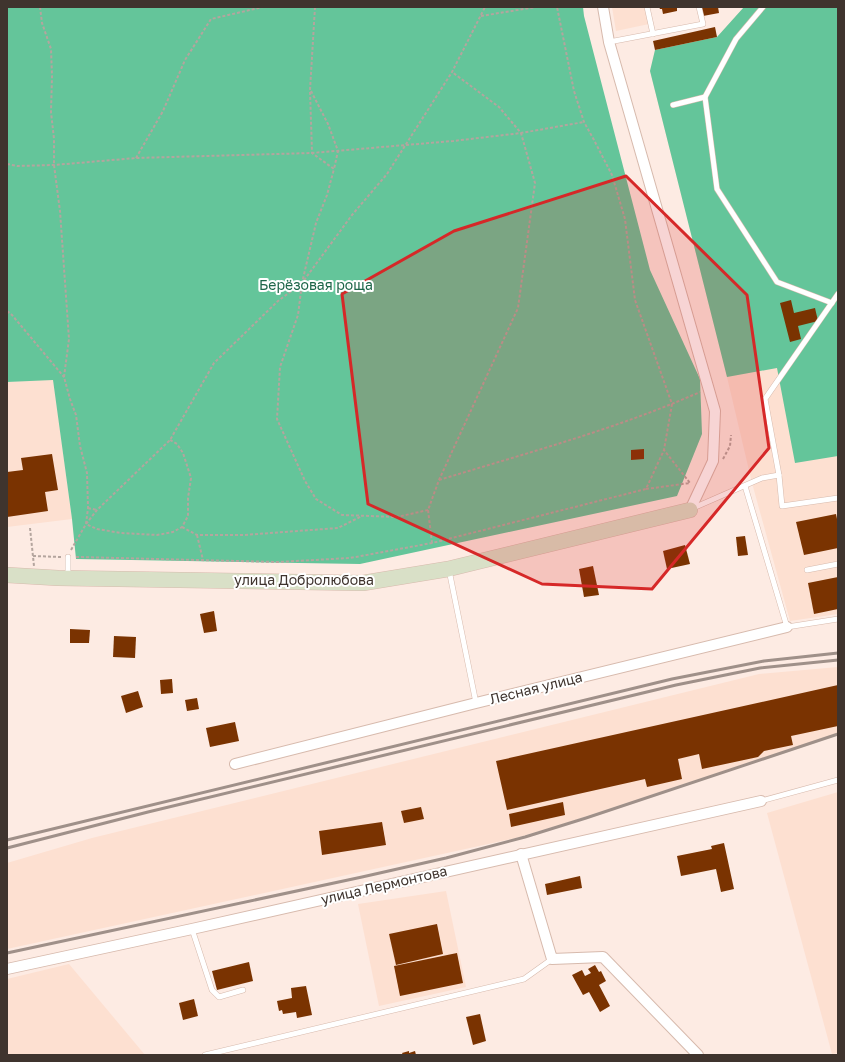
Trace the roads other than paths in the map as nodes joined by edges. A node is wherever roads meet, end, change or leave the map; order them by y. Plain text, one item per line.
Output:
1 (603, 7) edge
2 (647, 7) edge
3 (699, 7) edge
4 (763, 7) edge
5 (653, 34) junction
6 (609, 42) junction
7 (704, 97) junction
8 (673, 105) dead end
9 (838, 294) edge
10 (832, 303) junction
11 (779, 475) junction
12 (745, 486) junction
13 (838, 498) edge
14 (690, 510) junction
15 (68, 557) road end
16 (838, 564) edge
17 (448, 569) junction
18 (807, 570) dead end
19 (7, 575) edge
20 (68, 578) junction
21 (838, 619) edge
22 (787, 628) junction
23 (476, 703) junction
24 (235, 764) dead end
25 (838, 780) edge
26 (760, 801) joint
27 (521, 854) junction
28 (192, 929) junction
29 (552, 959) junction
30 (7, 969) edge
31 (243, 990) dead end
32 (205, 1055) edge
33 (698, 1055) edge

1 - 6 street
2 - 5 lane
3 - 5 lane
4 - 7 lane
5 - 6 lane
6 - 14 street
7 - 8 lane
7 - 10 lane
9 - 10 lane
10 - 11 lane
11 - 12 lane
11 - 13 lane
12 - 14 lane
12 - 22 lane
14 - 17 street, улица Добролюбова
15 - 20 lane
16 - 18 lane
17 - 20 street, улица Добролюбова
17 - 23 lane
19 - 20 street, улица Добролюбова
21 - 22 lane, Лесная улица
22 - 23 street, Лесная улица
23 - 24 street, Лесная улица
25 - 26 lane
26 - 27 street, улица Лермонтова
27 - 28 street, улица Лермонтова
27 - 29 street
28 - 30 street, улица Лермонтова
28 - 31 lane
29 - 32 lane
29 - 33 street

